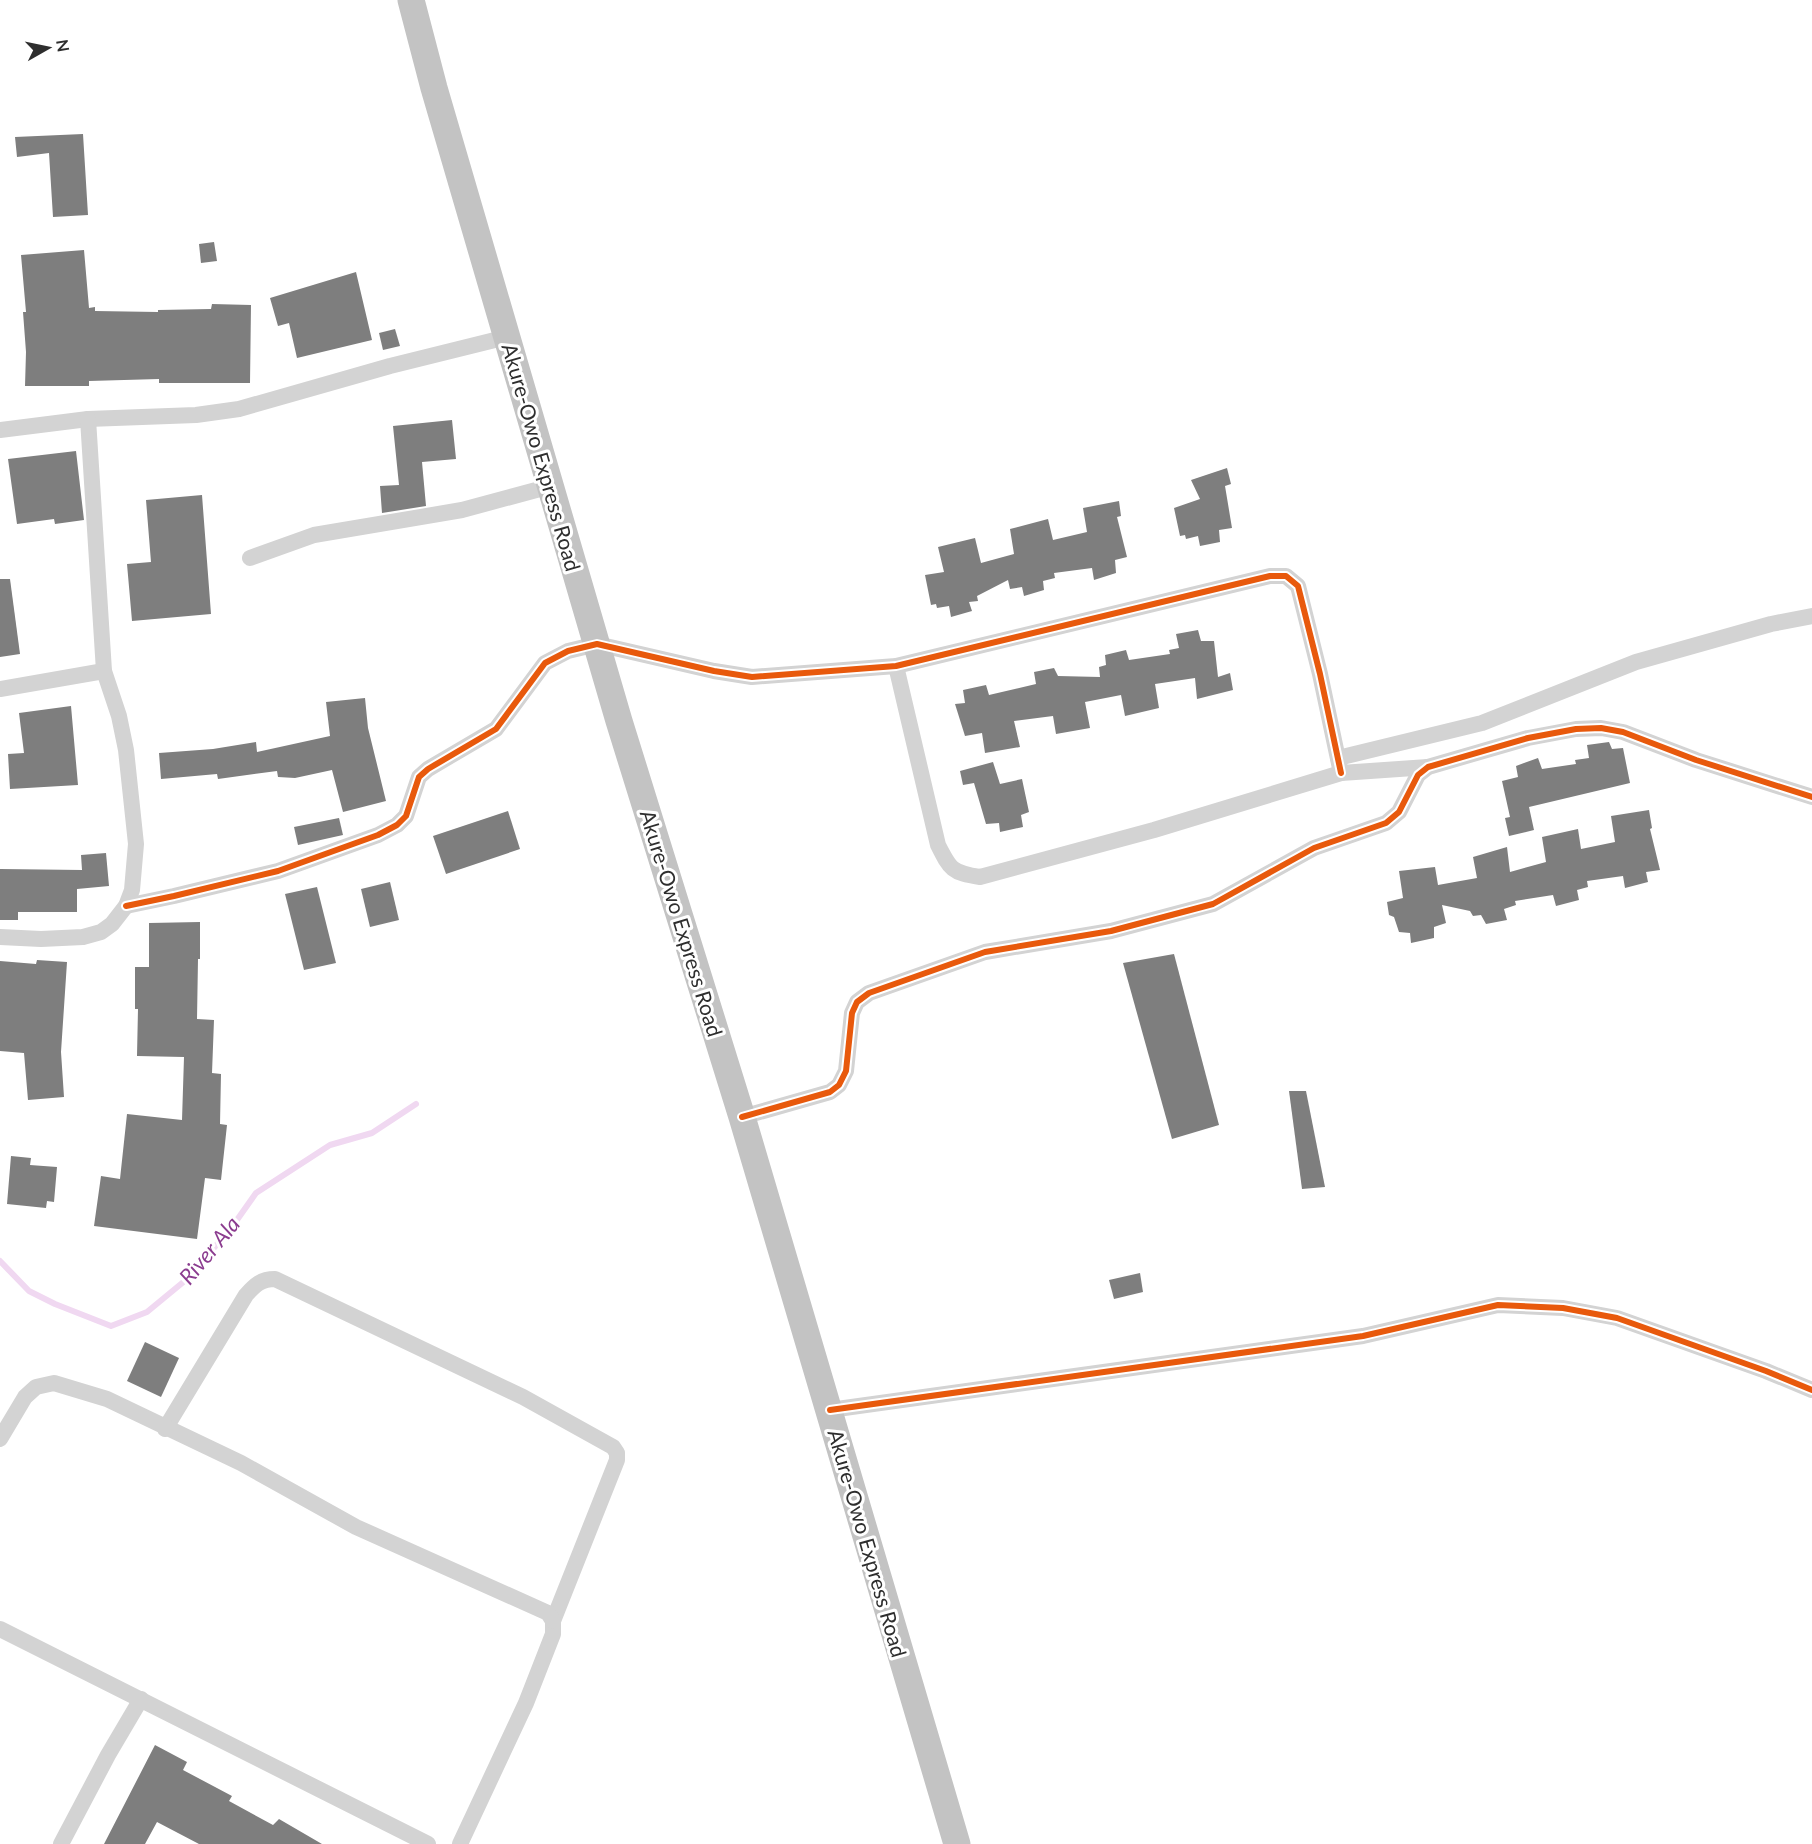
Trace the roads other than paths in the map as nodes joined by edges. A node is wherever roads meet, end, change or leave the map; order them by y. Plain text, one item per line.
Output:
1 (411, 0) edge
2 (507, 337) junction
3 (88, 419) junction
4 (0, 430) edge
5 (550, 486) junction
6 (249, 558) dead end
7 (1812, 616) edge
8 (597, 644) junction
9 (896, 666) junction
10 (104, 671) junction
11 (0, 689) edge
12 (1339, 766) junction
13 (1428, 767) junction
14 (1812, 797) edge
15 (126, 906) junction
16 (0, 937) edge
17 (742, 1117) junction
18 (1812, 1390) edge
19 (830, 1410) junction
20 (165, 1429) junction
21 (0, 1439) edge
22 (553, 1621) junction
23 (0, 1629) edge
24 (141, 1699) junction
25 (62, 1844) edge
26 (428, 1844) edge
27 (460, 1844) edge
28 (957, 1844) edge

1 - 2 highway, Akure-Owo Express Road
2 - 3 street
2 - 5 highway, Akure-Owo Express Road
3 - 4 street
3 - 10 street
5 - 6 street
5 - 8 highway, Akure-Owo Express Road
7 - 12 street
8 - 9 street
8 - 15 street
8 - 17 highway, Akure-Owo Express Road
9 - 12 street
9 - 12 street
10 - 11 street
10 - 15 street
12 - 13 street
13 - 14 street
13 - 17 street
15 - 16 street
17 - 19 highway, Akure-Owo Express Road
18 - 19 street
19 - 28 highway, Akure-Owo Express Road
20 - 21 street
20 - 22 street
20 - 22 street
22 - 27 street
23 - 24 street
24 - 25 street
24 - 26 street

